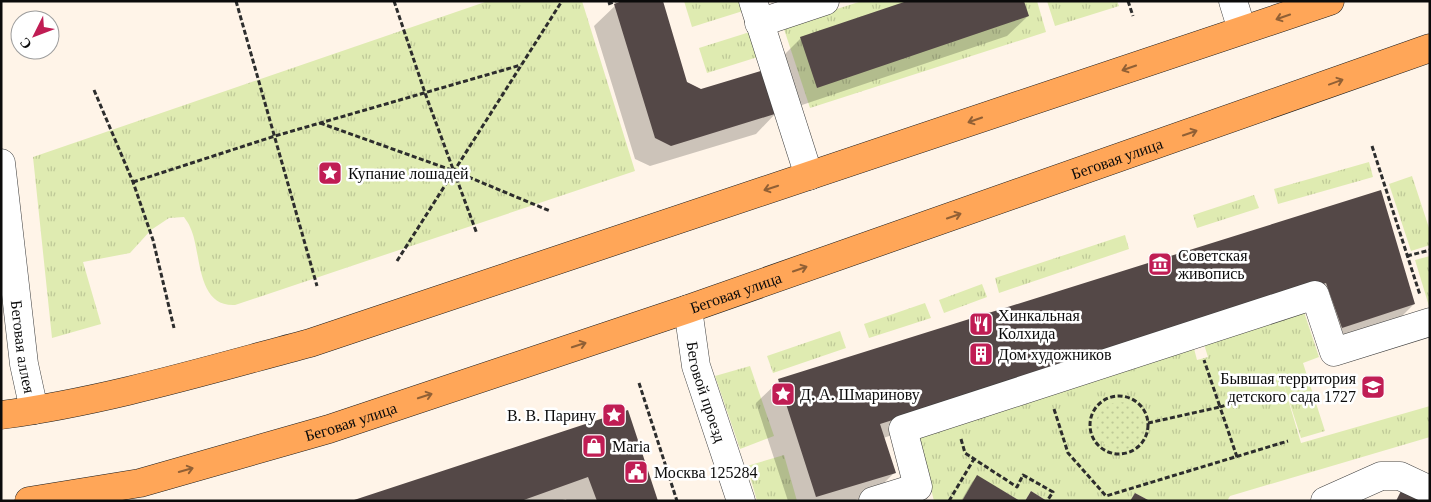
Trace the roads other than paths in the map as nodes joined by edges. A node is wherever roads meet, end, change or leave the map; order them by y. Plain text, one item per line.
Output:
1 (825, 1) edge
2 (1233, 1) edge
3 (1330, 1) edge
4 (756, 12) edge
5 (1242, 30) junction
6 (1429, 50) edge
7 (1, 163) edge
8 (809, 176) junction
9 (6, 240) edge
10 (688, 308) junction
11 (1426, 313) edge
12 (34, 410) junction
13 (1, 414) edge
14 (140, 483) junction
15 (1430, 490) edge
16 (919, 494) edge
17 (29, 501) edge
18 (94, 501) edge
19 (742, 501) edge
20 (873, 501) edge
21 (1325, 501) edge

1 - 4 street
2 - 5 street
3 -> 5 main road
4 - 8 street
5 -> 8 main road
10 -> 6 main road, Беговая улица
7 - 9 street, Беговая аллея
8 -> 12 main road
9 - 12 street, Беговая аллея
14 -> 10 main road, Беговая улица
10 - 19 street, Беговой проезд
11 - 16 street
12 - 13 main road
14 - 17 main road, Беговая улица
14 - 18 street
15 - 21 street
16 - 20 street

